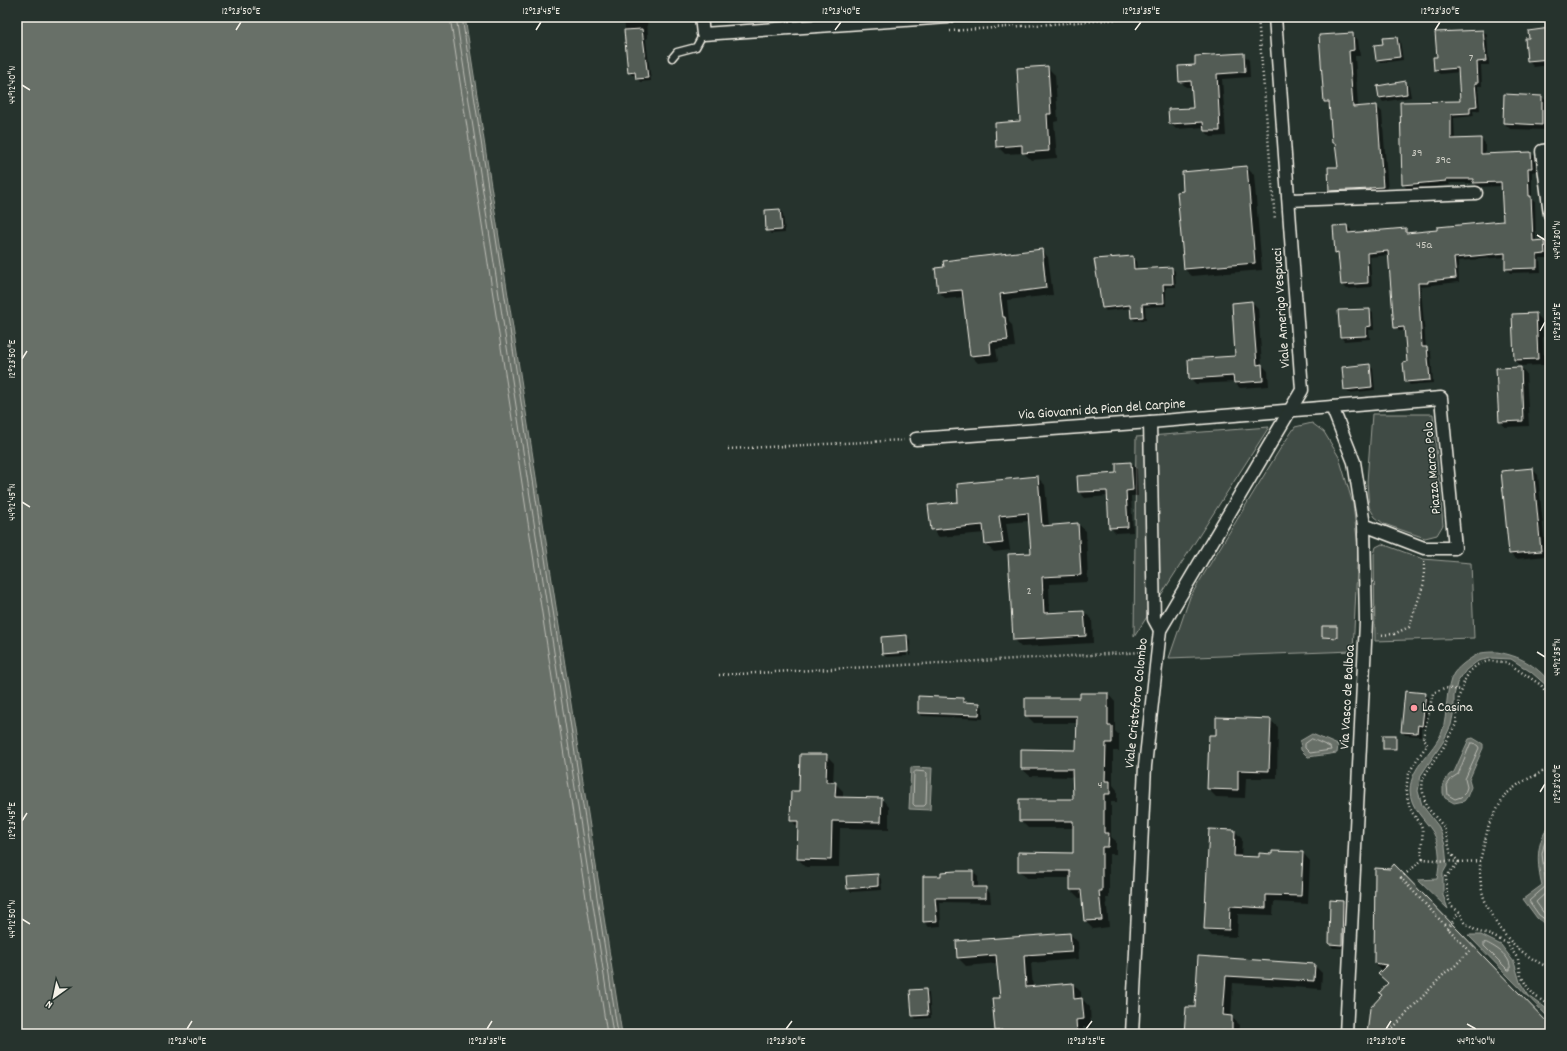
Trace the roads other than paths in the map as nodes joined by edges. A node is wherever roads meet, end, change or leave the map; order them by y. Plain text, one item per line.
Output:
1 (700, 17) edge
2 (948, 17) edge
3 (1276, 17) edge
4 (702, 34) junction
5 (672, 58) dead end
6 (1550, 150) edge
7 (1476, 193) dead end
8 (1290, 200) junction
9 (1550, 214) edge
10 (1332, 407) junction
11 (1291, 410) junction
12 (1150, 422) junction
13 (916, 439) road end
14 (1364, 525) junction
15 (1160, 630) junction
16 (1132, 1034) edge
17 (1346, 1034) edge

1 - 4 street
2 - 4 street
3 - 8 street, Viale Amerigo Vespucci
4 - 5 lane
6 - 9 street
7 - 8 street
8 - 11 street, Viale Amerigo Vespucci
10 - 11 street
10 - 14 street, Via Vasco de Balboa
10 - 14 street, Piazza Marco Polo
11 - 12 street, Via Giovanni da Pian del Carpine
11 - 15 street, Viale Cristoforo Colombo
12 - 13 street, Via Giovanni da Pian del Carpine
12 - 15 street
14 - 17 street, Via Vasco de Balboa
15 - 16 street, Viale Cristoforo Colombo

